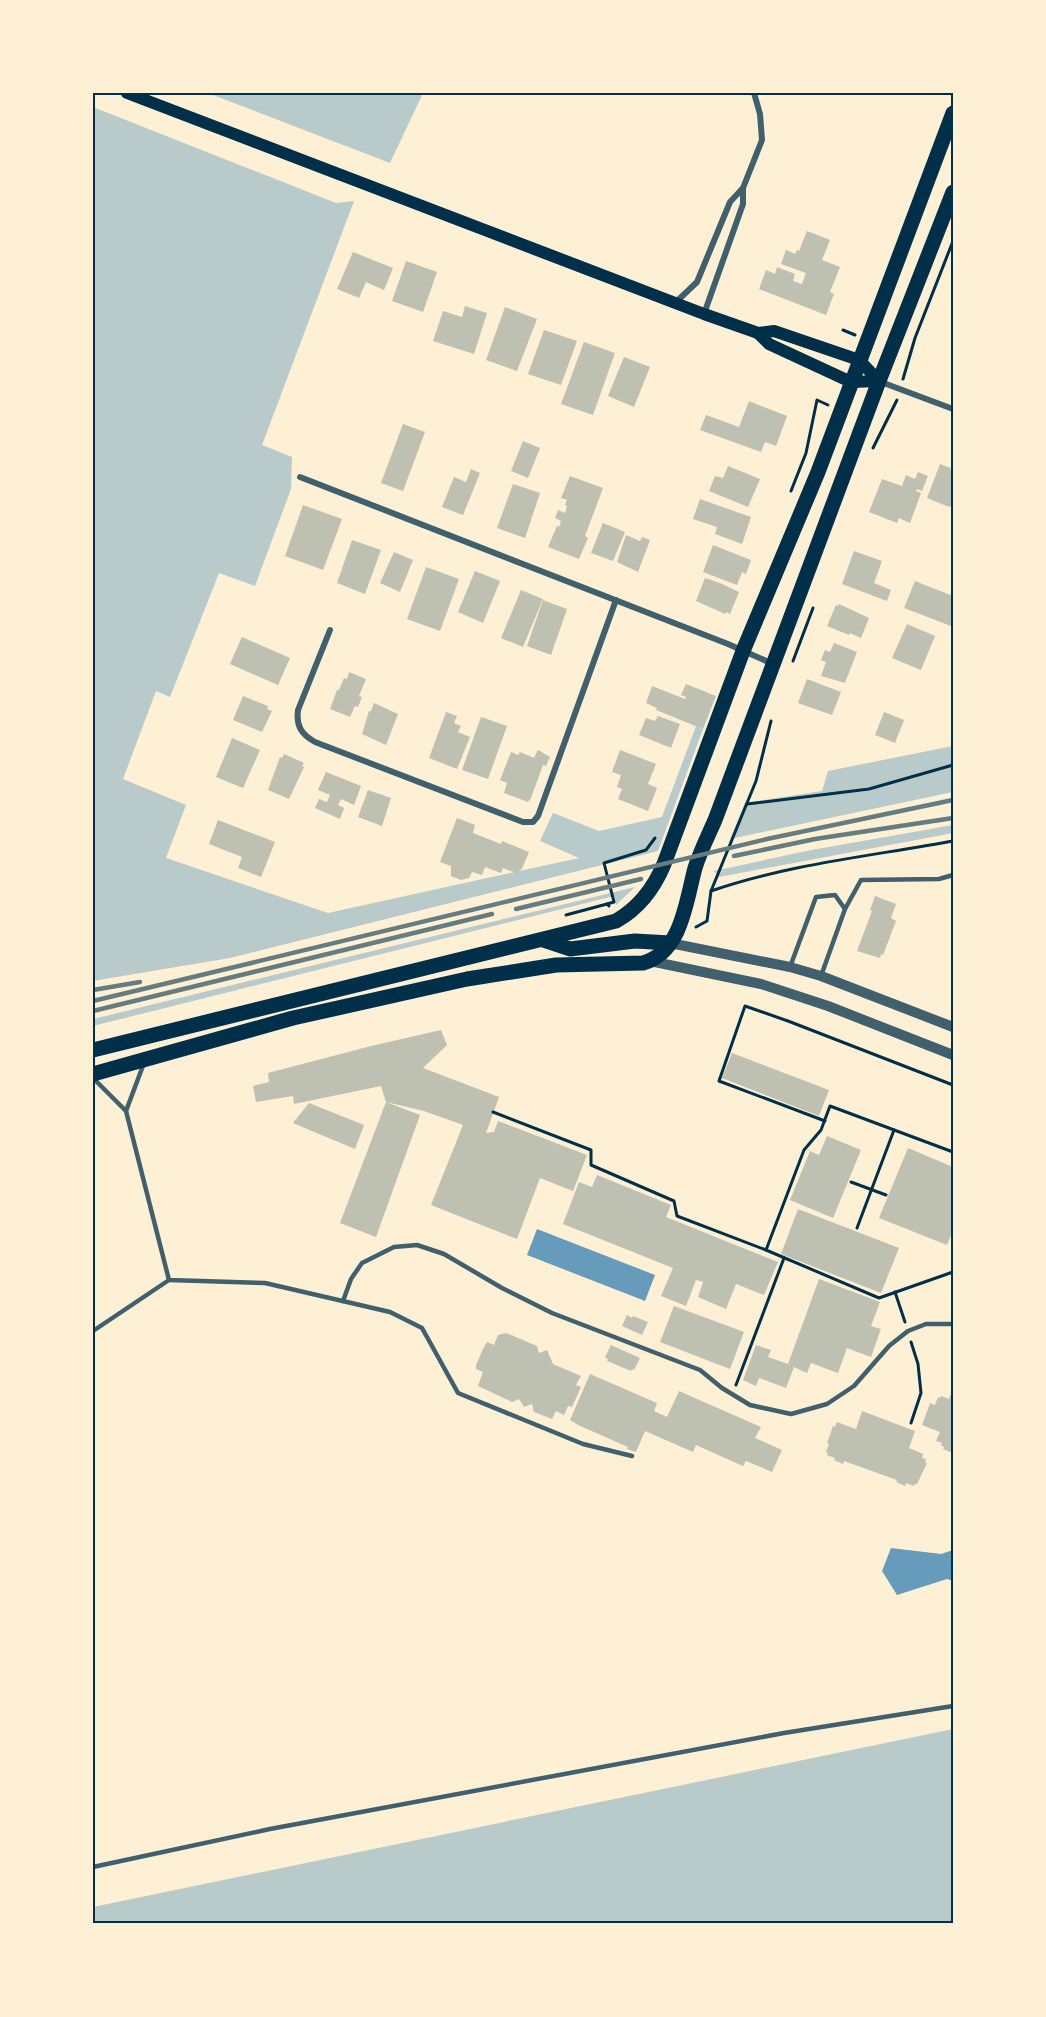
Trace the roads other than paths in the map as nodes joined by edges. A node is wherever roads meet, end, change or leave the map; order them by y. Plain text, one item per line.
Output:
1 (127, 93) edge
2 (754, 93) edge
3 (953, 113) edge
4 (744, 188) junction
5 (953, 192) edge
6 (675, 303) junction
7 (704, 314) junction
8 (758, 333) junction
9 (859, 360) junction
10 (879, 381) junction
11 (851, 382) junction
12 (953, 410) edge
13 (300, 477) dead end
14 (616, 600) junction
15 (330, 630) dead end
16 (743, 651) junction
17 (773, 664) junction
18 (953, 875) edge
19 (845, 909) junction
20 (543, 940) junction
21 (670, 943) junction
22 (650, 961) junction
23 (790, 967) junction
24 (820, 976) junction
25 (953, 1027) edge
26 (93, 1050) edge
27 (953, 1055) edge
28 (145, 1060) junction
29 (93, 1076) edge
30 (126, 1111) junction
31 (169, 1280) junction
32 (343, 1301) junction
33 (953, 1324) edge
34 (93, 1331) edge
35 (632, 1456) dead end
36 (953, 1706) edge
37 (93, 1867) edge

1 - 6 main road
2 - 4 street
3 - 9 highway
4 - 6 street
4 - 7 street
5 - 10 highway
6 - 7 main road
7 - 8 main road
8 - 9 main road
8 - 11 main road
9 - 10 main road
9 - 11 highway
10 - 11 main road
10 - 12 street
10 - 17 highway
11 - 16 highway
13 - 14 street
14 - 15 street
14 - 16 street
16 - 17 street
16 - 20 highway
17 - 21 highway
18 - 19 lane
19 - 23 lane
19 - 24 lane
20 - 21 highway
20 - 26 highway
21 - 22 highway
21 - 23 street
22 - 27 street
22 - 28 highway
23 - 24 street
24 - 25 street
28 - 29 highway
28 - 30 lane
29 - 30 lane
30 - 31 lane
31 - 32 lane
31 - 34 lane
32 - 33 lane
32 - 35 lane
36 - 37 lane

